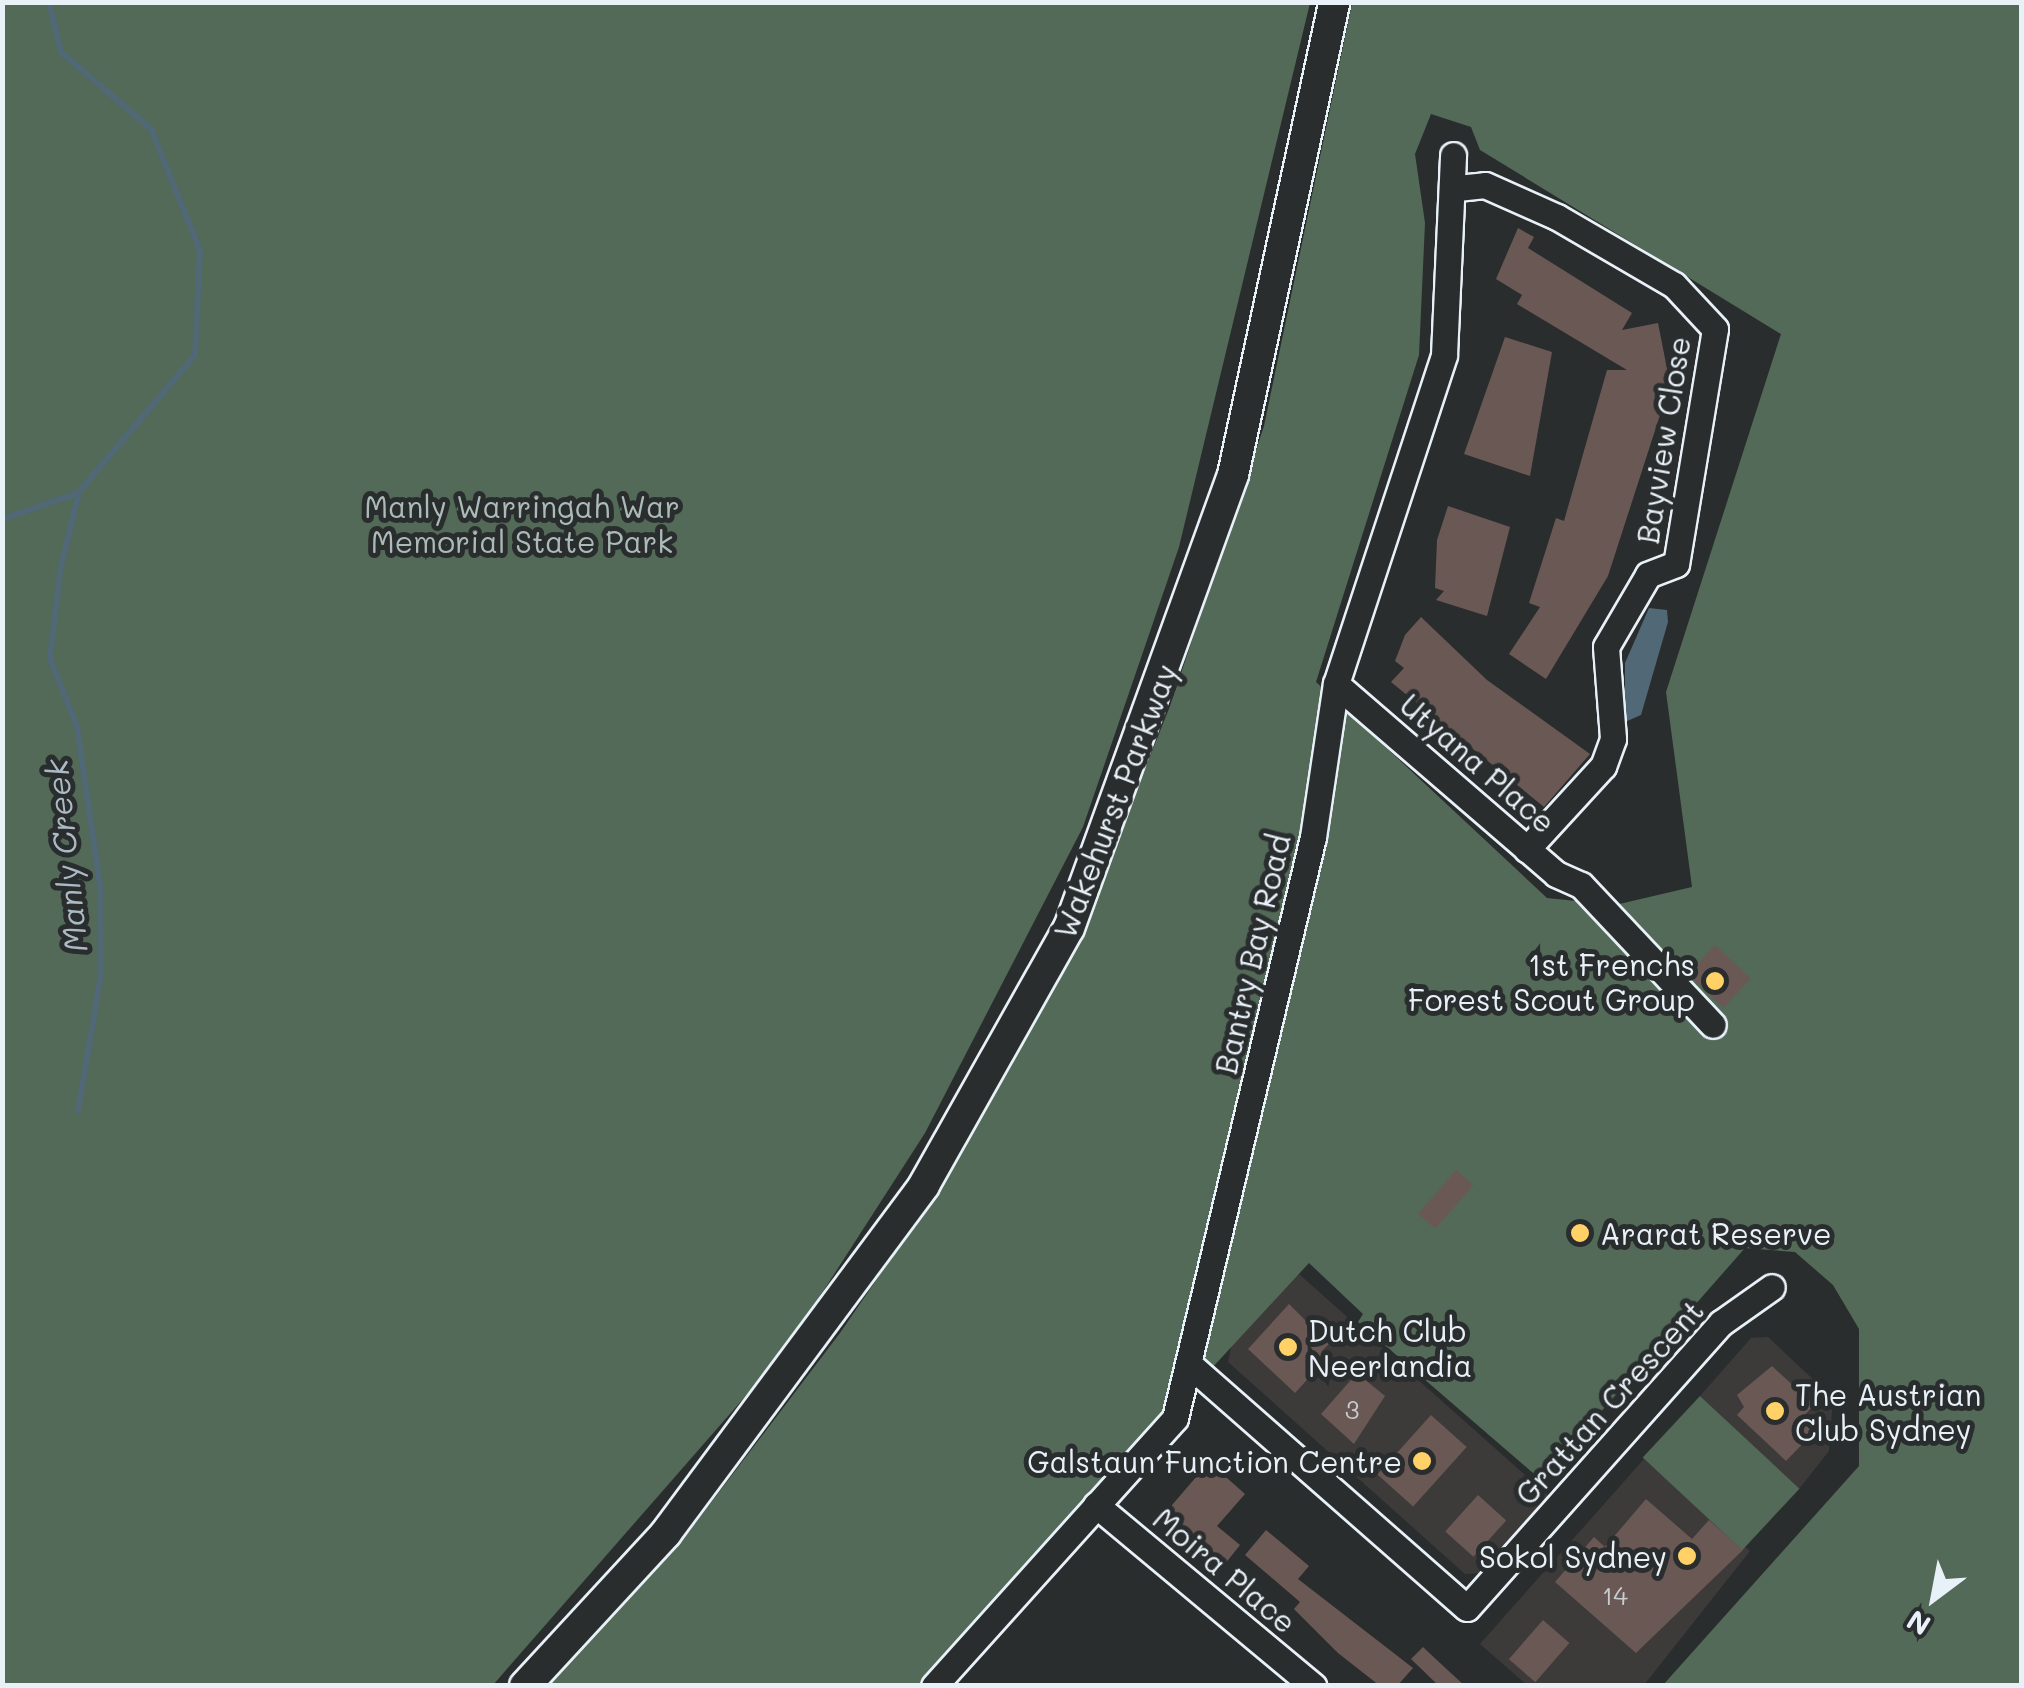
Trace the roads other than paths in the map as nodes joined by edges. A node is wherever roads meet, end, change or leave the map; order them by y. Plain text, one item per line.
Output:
1 (1334, 2) edge
2 (1453, 155) dead end
3 (1457, 188) junction
4 (1336, 684) junction
5 (1527, 849) junction
6 (1713, 1025) dead end
7 (1772, 1287) dead end
8 (1190, 1365) junction
9 (1096, 1505) junction
10 (525, 1686) edge
11 (934, 1686) edge
12 (1313, 1686) edge

1 - 10 main road, Wakehurst Parkway
2 - 3 street, Bantry Bay Road
3 - 4 street, Bantry Bay Road
3 - 5 street, Bayview Close
4 - 5 street, Utyana Place
4 - 8 street, Bantry Bay Road
5 - 6 street, Utyana Place
7 - 8 street, Grattan Crescent
8 - 9 street, Bantry Bay Road
9 - 11 street, Bantry Bay Road
9 - 12 street, Moira Place

